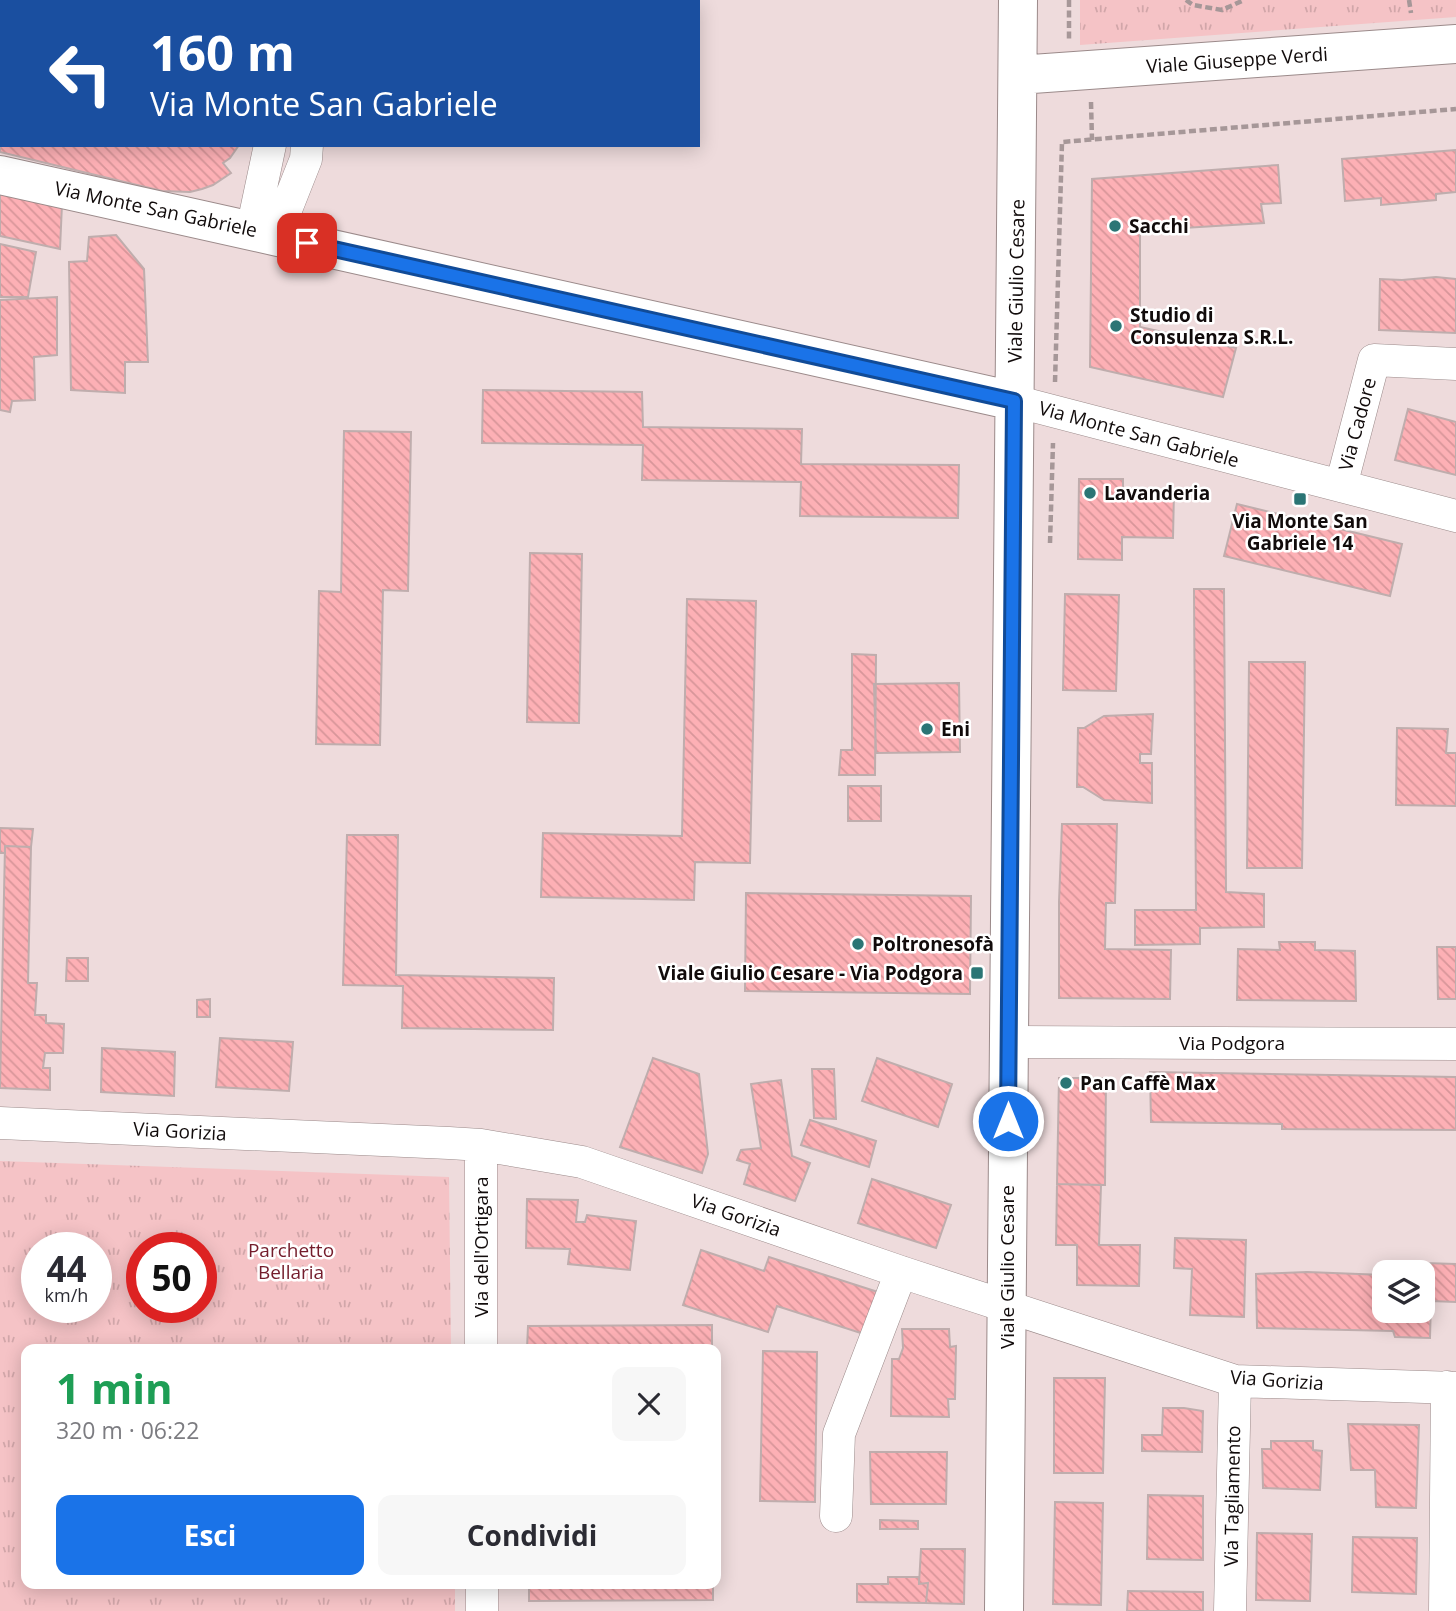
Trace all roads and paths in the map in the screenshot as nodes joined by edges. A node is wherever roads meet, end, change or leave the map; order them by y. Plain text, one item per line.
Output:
1 (1018, 0) edge
2 (1069, 0) edge
3 (1186, 0) edge
4 (1244, 0) edge
5 (1069, 43) dead end
6 (1456, 44) edge
7 (1018, 75) junction
8 (1091, 106) dead end
9 (1456, 109) edge
10 (1091, 139) junction
11 (270, 147) edge
12 (307, 147) edge
13 (0, 175) edge
14 (266, 233) junction
15 (1456, 364) edge
16 (1056, 366) dead end
17 (1014, 401) junction
18 (1341, 486) junction
19 (1456, 516) edge
20 (1009, 1042) junction
21 (1456, 1044) edge
22 (0, 1123) edge
23 (481, 1145) junction
24 (901, 1272) junction
25 (1007, 1305) junction
26 (481, 1344) edge
27 (1235, 1381) junction
28 (1452, 1388) edge
29 (836, 1516) dead end
30 (482, 1589) edge
31 (482, 1611) edge
32 (1004, 1611) edge
33 (1230, 1611) edge
34 (1446, 1611) edge

1 - 7 main road, Viale Giulio Cesare
2 - 5 path
3 - 4 path
6 - 7 main road, Viale Giuseppe Verdi
7 - 17 main road, Viale Giulio Cesare
8 - 10 path
9 - 10 path
10 - 16 path
11 - 14 street
12 - 14 street
13 - 14 main road, Via Monte San Gabriele
14 - 17 main road, Via Monte San Gabriele
15 - 18 street, Via Cadore
17 - 18 street, Via Monte San Gabriele
17 - 20 main road, Viale Giulio Cesare
18 - 19 street, Via Monte San Gabriele
20 - 21 street, Via Podgora
20 - 25 main road, Viale Giulio Cesare
22 - 23 street, Via Gorizia
23 - 24 street, Via Gorizia
23 - 26 street, Via dell'Ortigara
24 - 25 street, Via Gorizia
24 - 29 street
25 - 27 street, Via Gorizia
25 - 32 main road, Viale Giulio Cesare
27 - 28 street, Via Gorizia
27 - 33 street, Via Tagliamento
28 - 34 street
30 - 31 street

